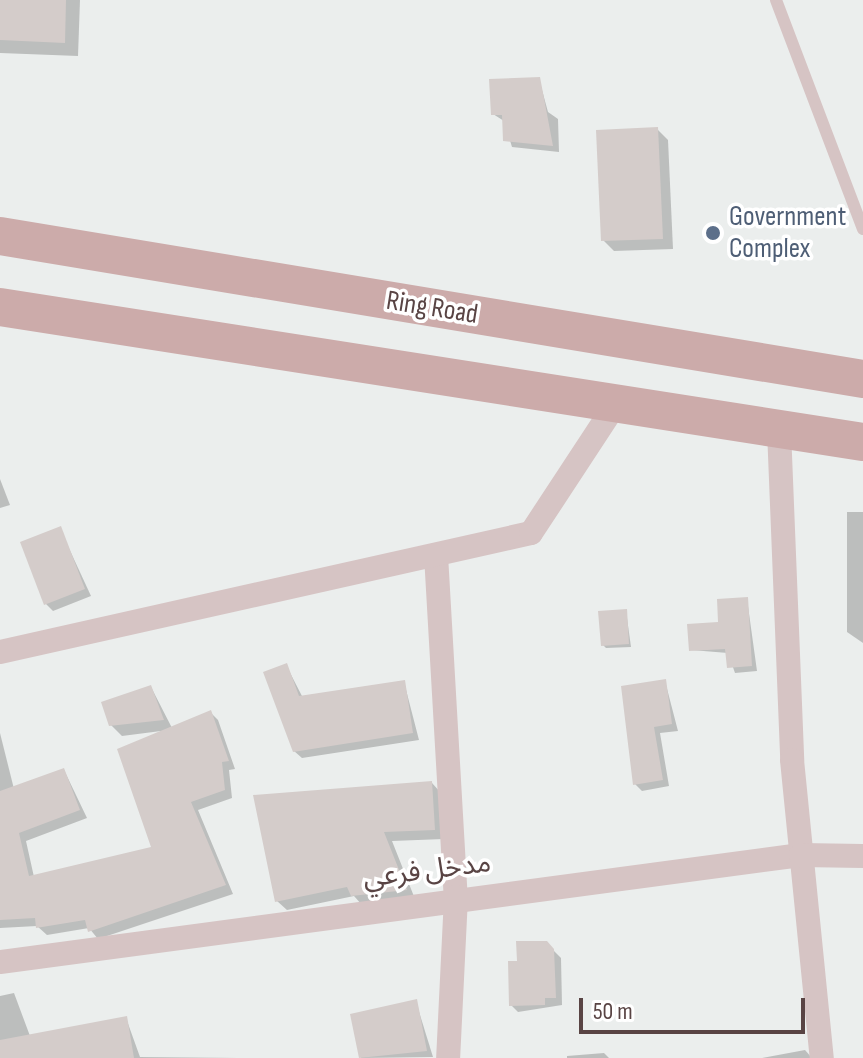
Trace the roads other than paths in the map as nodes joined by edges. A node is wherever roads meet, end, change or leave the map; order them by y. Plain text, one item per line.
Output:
1 (776, 0) edge
2 (863, 229) edge
3 (0, 236) edge
4 (0, 307) edge
5 (863, 379) edge
6 (617, 402) junction
7 (779, 430) junction
8 (863, 442) edge
9 (436, 555) junction
10 (0, 652) edge
11 (801, 855) junction
12 (863, 856) edge
13 (456, 897) junction
14 (0, 962) edge
15 (448, 1058) edge
16 (822, 1058) edge

1 - 2 lane
3 - 5 main road, Ring Road
4 - 6 main road
6 - 7 main road
6 - 9 street
7 - 8 main road
7 - 11 street
9 - 10 street
9 - 13 street
11 - 12 street, مدخل فرعي
11 - 13 street, مدخل فرعي
11 - 16 street
13 - 14 street, مدخل فرعي
13 - 15 street

